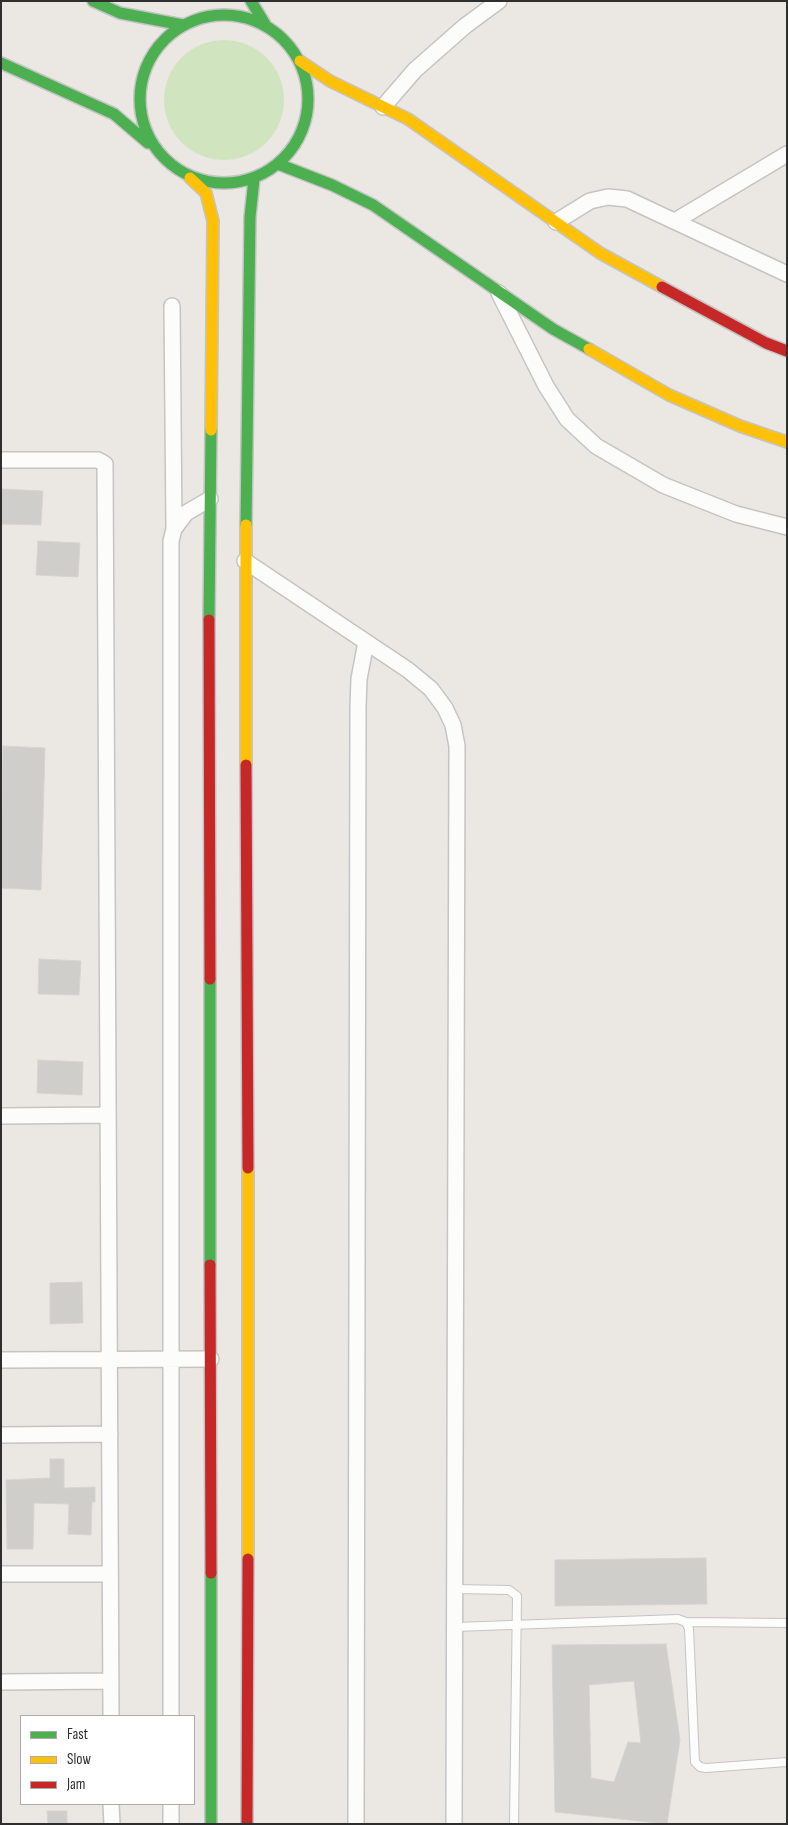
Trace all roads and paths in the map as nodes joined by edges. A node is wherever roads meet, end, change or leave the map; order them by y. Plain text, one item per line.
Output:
1 (92, 1) edge
2 (251, 1) edge
3 (499, 1) edge
4 (200, 8) dead end
5 (188, 22) junction
6 (265, 24) junction
7 (300, 61) junction
8 (1, 63) edge
9 (383, 107) junction
10 (152, 146) junction
11 (787, 154) edge
12 (278, 164) junction
13 (190, 178) junction
14 (254, 178) junction
15 (675, 221) junction
16 (556, 222) junction
17 (787, 274) edge
18 (498, 290) junction
19 (172, 306) dead end
20 (787, 351) edge
21 (787, 442) edge
22 (1, 460) edge
23 (210, 499) junction
24 (787, 527) edge
25 (174, 529) junction
26 (245, 561) junction
27 (366, 642) junction
28 (108, 1115) junction
29 (1, 1116) edge
30 (169, 1359) junction
31 (211, 1359) junction
32 (1, 1360) edge
33 (110, 1360) junction
34 (110, 1434) junction
35 (1, 1435) edge
36 (1, 1574) edge
37 (110, 1574) junction
38 (455, 1589) junction
39 (686, 1622) junction
40 (787, 1623) edge
41 (516, 1626) junction
42 (454, 1627) junction
43 (111, 1681) junction
44 (1, 1682) edge
45 (111, 1715) edge
46 (171, 1715) edge
47 (787, 1762) edge
48 (111, 1805) edge
49 (171, 1805) edge
50 (112, 1824) edge
51 (171, 1824) edge
52 (211, 1824) edge
53 (247, 1824) edge
54 (356, 1824) edge
55 (454, 1824) edge
56 (514, 1824) edge

1 - 5 street
2 - 6 street
3 - 9 street
4 - 5 street
5 - 6 street
5 - 10 street
6 - 7 street
7 - 9 street
7 - 12 street
8 - 10 street
9 - 16 street
10 - 13 street
11 - 15 street
12 - 14 street
12 - 18 street
13 - 14 street
13 - 23 street
14 - 26 street
15 - 16 street
15 - 17 street
16 - 20 street
18 - 21 street
18 - 24 street
19 - 25 street
22 - 28 street
23 - 25 street
23 - 31 street
25 - 30 street
26 - 27 street
26 - 53 street
27 - 38 street
27 - 54 street
28 - 29 street
28 - 33 street
30 - 31 street
30 - 33 street
30 - 46 street
31 - 52 street
32 - 33 street
33 - 34 street
34 - 35 street
34 - 37 street
36 - 37 street
37 - 43 street
38 - 41 lane
38 - 42 street
39 - 40 lane
39 - 41 lane
39 - 47 lane
41 - 42 lane
41 - 56 lane
42 - 55 street
43 - 44 street
43 - 45 street
48 - 50 street
49 - 51 street

